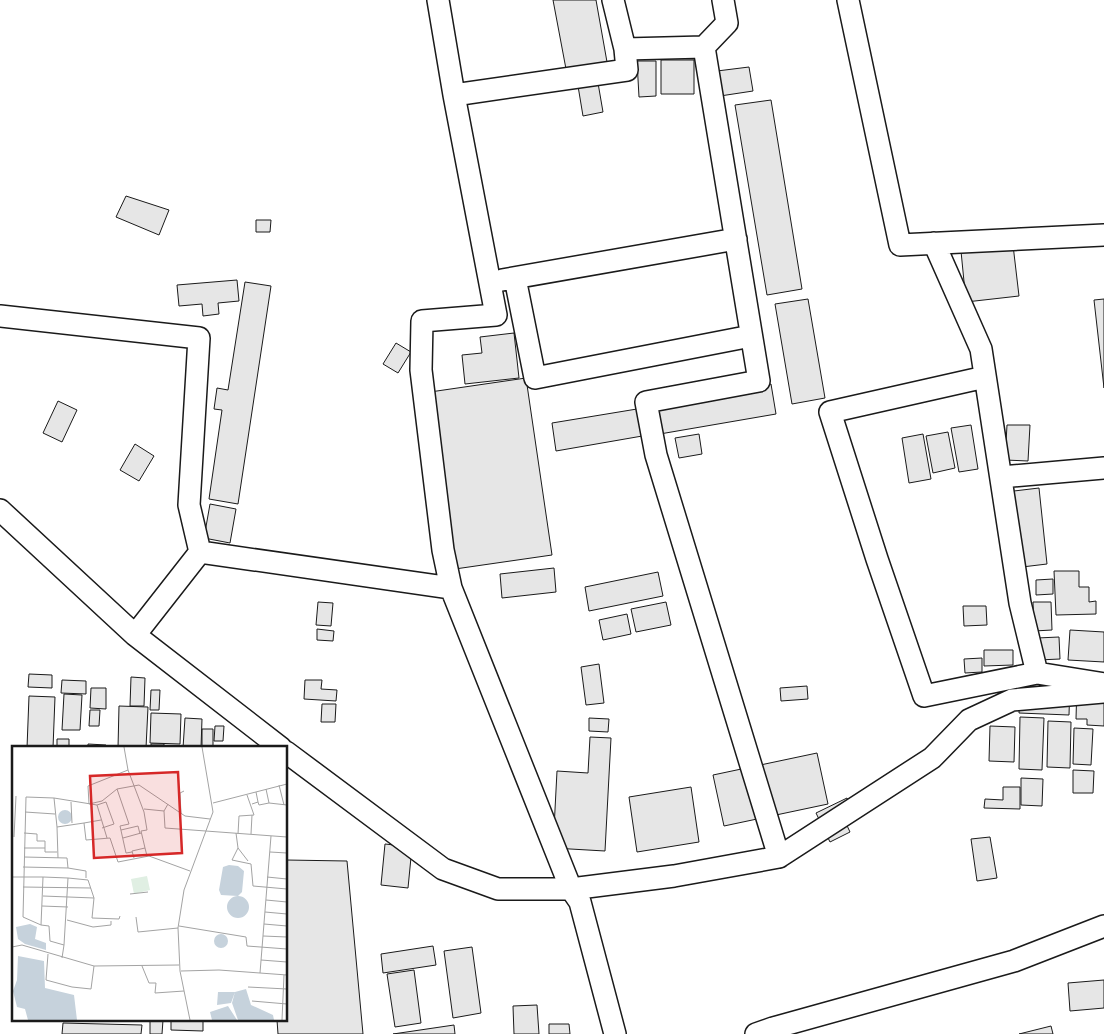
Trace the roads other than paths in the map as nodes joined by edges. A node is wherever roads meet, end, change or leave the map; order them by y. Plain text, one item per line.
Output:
1 (438, 0) edge
2 (613, 0) edge
3 (723, 0) edge
4 (848, 0) edge
5 (704, 47) junction
6 (625, 49) junction
7 (454, 95) junction
8 (1104, 235) edge
9 (736, 239) junction
10 (934, 243) junction
11 (515, 278) junction
12 (490, 282) junction
13 (0, 316) edge
14 (752, 336) junction
15 (985, 377) junction
16 (1104, 468) edge
17 (1001, 477) junction
18 (0, 510) edge
19 (200, 552) junction
20 (451, 588) junction
21 (135, 635) junction
22 (1037, 673) junction
23 (1104, 684) edge
24 (1104, 692) edge
25 (278, 746) edge
26 (288, 754) edge
27 (779, 857) junction
28 (571, 889) junction
29 (1104, 926) edge
30 (615, 1034) edge
31 (756, 1034) edge

1 - 7 street
2 - 6 street
3 - 5 street
4 - 10 street
5 - 6 street
5 - 9 street
6 - 7 street
7 - 12 street
8 - 10 street
9 - 11 street
9 - 14 street
10 - 15 street
11 - 12 street
11 - 14 street
12 - 20 street
13 - 19 street
14 - 27 street
15 - 17 street
15 - 22 street
16 - 17 street
17 - 22 street
18 - 21 street
19 - 20 street
19 - 21 street
20 - 28 street
21 - 25 street
22 - 23 street
24 - 27 street
26 - 28 street
27 - 28 street
28 - 30 street
29 - 31 street

